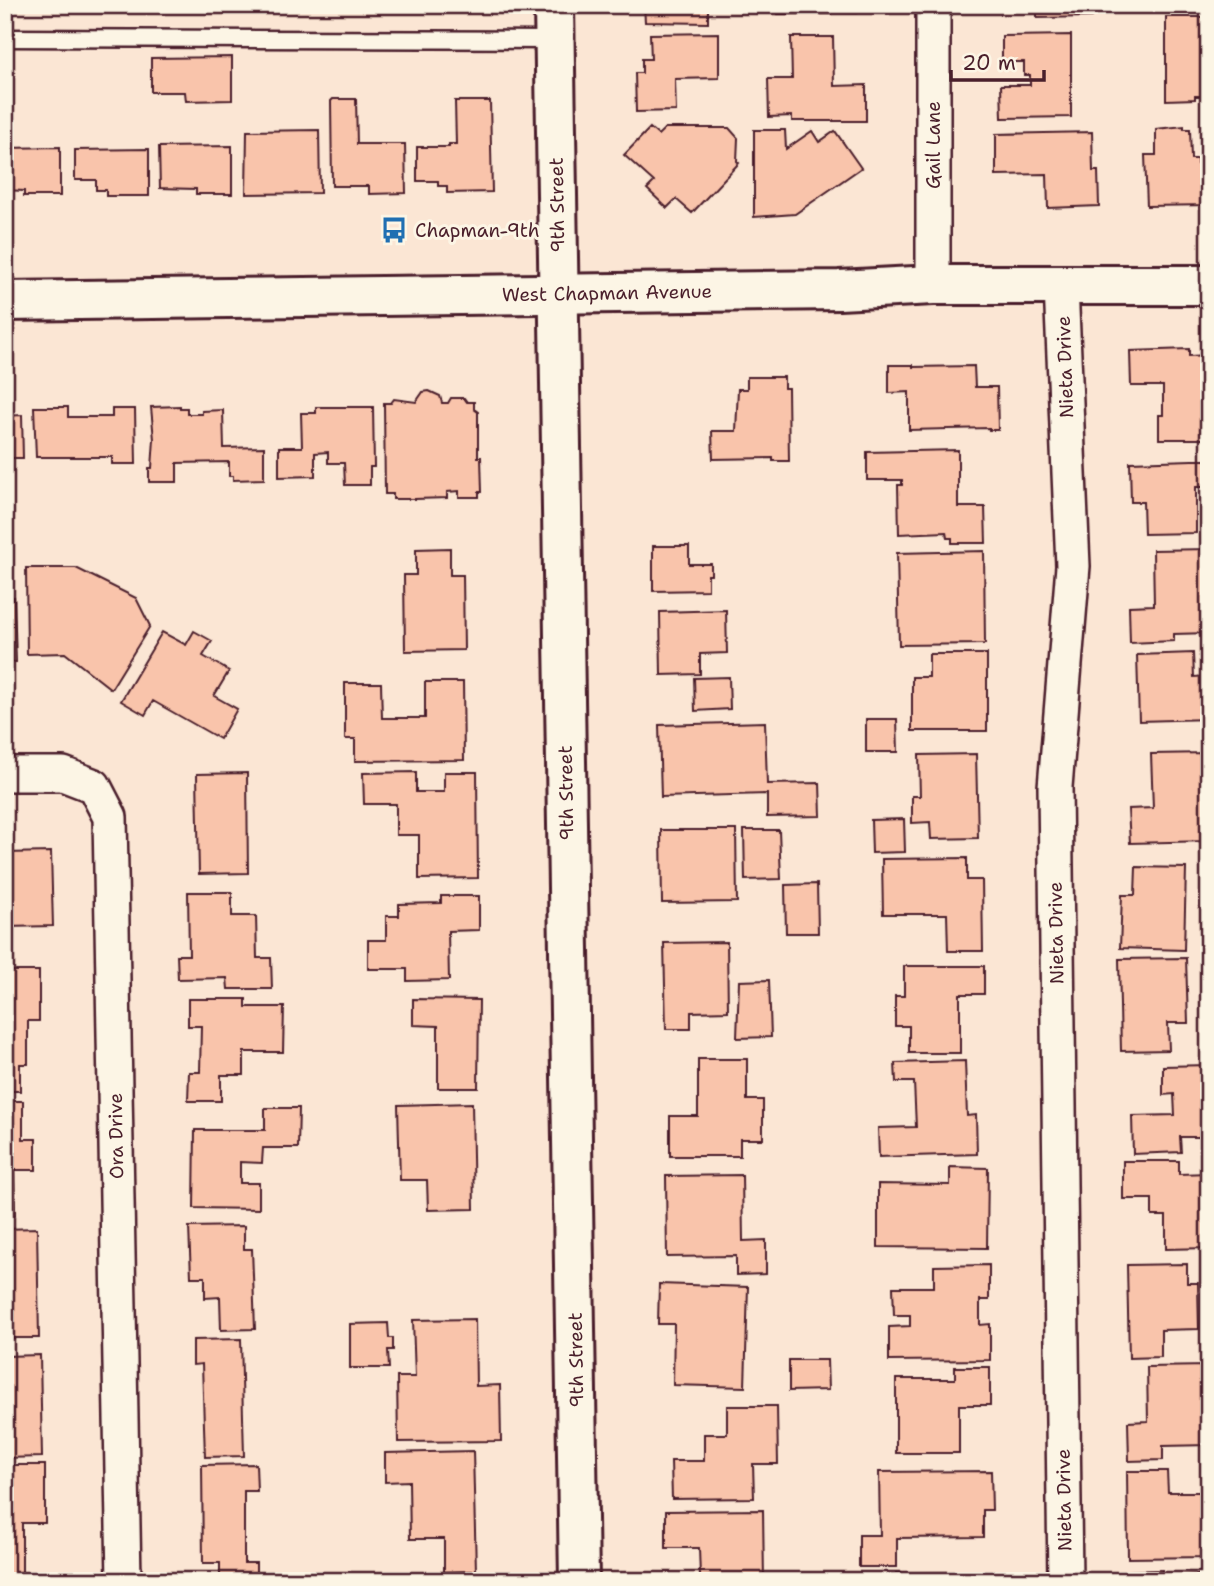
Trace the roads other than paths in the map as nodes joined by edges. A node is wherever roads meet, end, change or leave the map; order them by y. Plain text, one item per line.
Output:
1 (933, 5) edge
2 (554, 23) edge
3 (5, 38) edge
4 (933, 285) junction
5 (1209, 285) edge
6 (1061, 286) junction
7 (559, 294) junction
8 (5, 301) edge
9 (5, 774) edge
10 (124, 1581) edge
11 (579, 1581) edge
12 (1065, 1581) edge

1 - 4 street, Gail Lane
2 - 3 lane
2 - 7 street, 9th Street
4 - 6 street, West Chapman Avenue
4 - 7 street, West Chapman Avenue
5 - 6 street, West Chapman Avenue
6 - 12 street, Nieta Drive
7 - 8 street, West Chapman Avenue
7 - 11 street, 9th Street
9 - 10 street, Ora Drive

